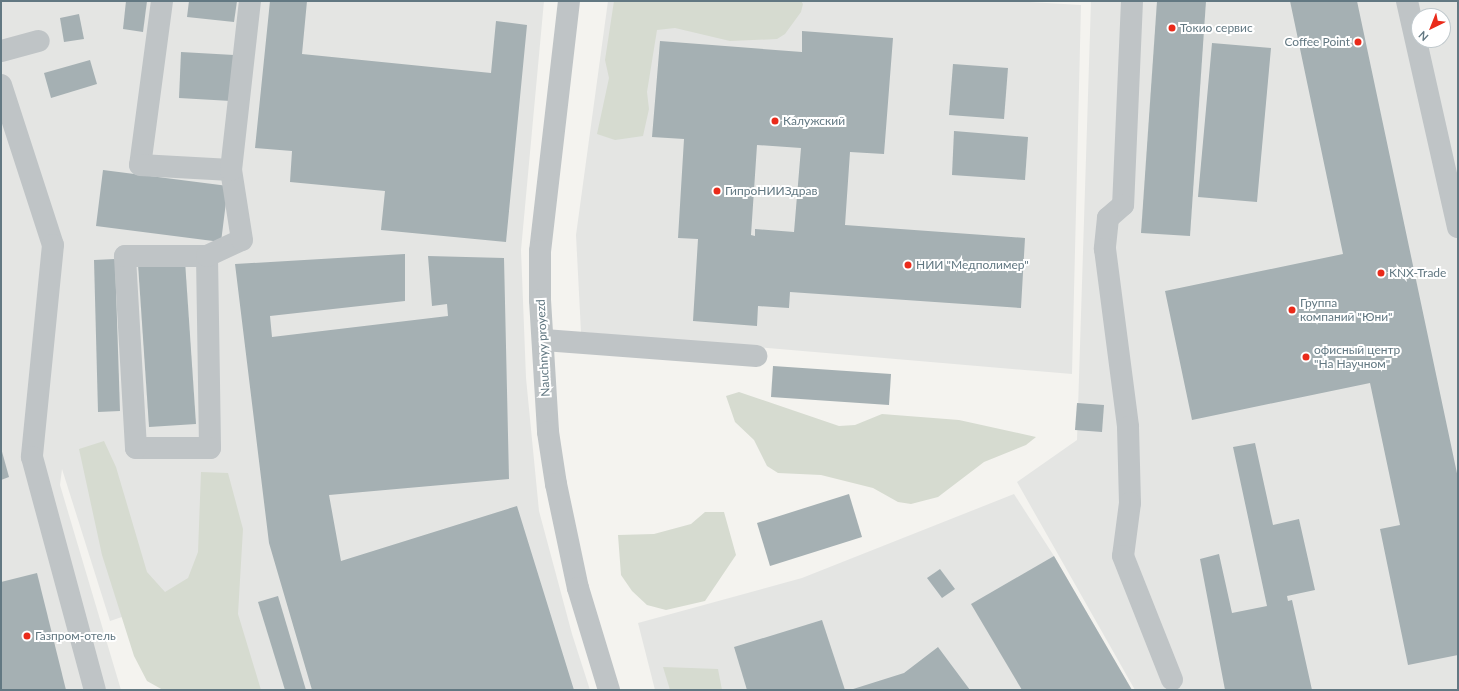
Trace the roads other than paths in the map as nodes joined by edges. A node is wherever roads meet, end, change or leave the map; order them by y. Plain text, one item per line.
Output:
1 (162, 1) edge
2 (250, 1) edge
3 (569, 1) edge
4 (1132, 1) edge
5 (1407, 1) edge
6 (39, 41) dead end
7 (1, 51) edge
8 (1, 85) edge
9 (231, 170) junction
10 (1458, 227) edge
11 (207, 256) junction
12 (544, 340) junction
13 (756, 356) dead end
14 (1172, 680) dead end
15 (95, 690) edge
16 (609, 690) edge

1 - 9 street
2 - 9 street
3 - 12 street, Nauchnyy proyezd
4 - 14 street
5 - 10 street
6 - 7 street
8 - 15 street
9 - 11 street
11 - 11 street
12 - 13 street
12 - 16 street, Nauchnyy proyezd

